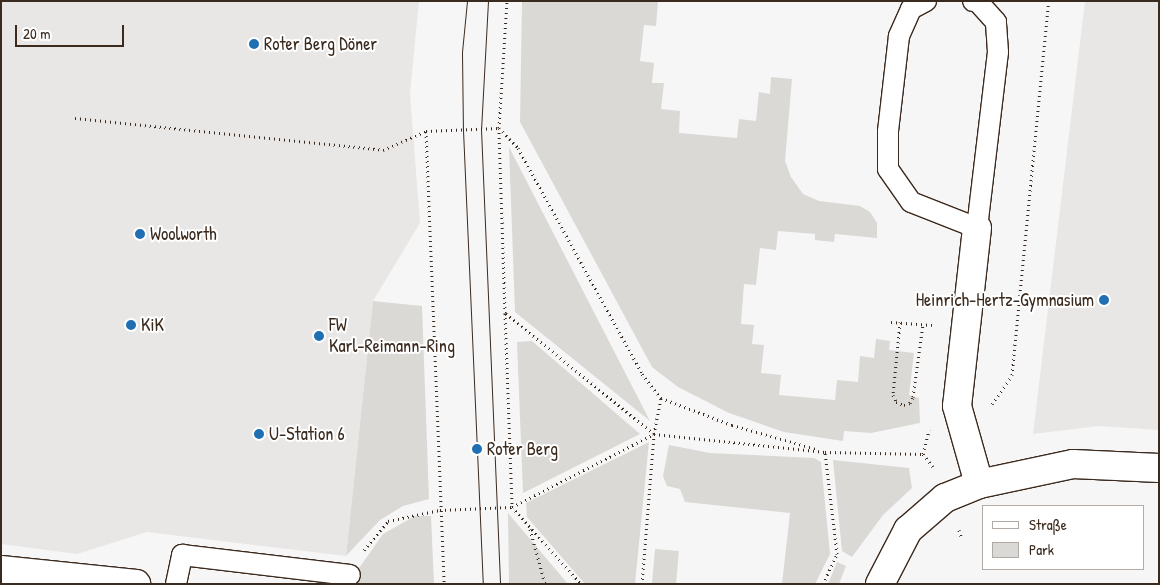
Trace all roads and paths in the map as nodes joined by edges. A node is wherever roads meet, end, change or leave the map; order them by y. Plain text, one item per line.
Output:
1 (508, 1) edge
2 (926, 1) edge
3 (973, 1) edge
4 (1049, 1) edge
5 (75, 118) dead end
6 (499, 128) junction
7 (426, 131) junction
8 (977, 228) junction
9 (505, 313) junction
10 (891, 322) dead end
11 (900, 322) junction
12 (917, 324) dead end
13 (922, 324) dead end
14 (661, 398) junction
15 (987, 411) dead end
16 (654, 434) junction
17 (825, 452) junction
18 (1159, 468) edge
19 (979, 484) junction
20 (945, 498) junction
21 (512, 507) junction
22 (440, 510) junction
23 (529, 526) junction
24 (962, 539) dead end
25 (1, 570) edge
26 (350, 575) joint
27 (136, 584) edge
28 (176, 584) edge
29 (444, 584) edge
30 (545, 584) edge
31 (581, 584) edge
32 (642, 584) edge
33 (823, 584) edge
34 (880, 584) edge

1 - 6 path
2 - 8 lane
3 - 8 lane
4 - 15 path
5 - 7 path
6 - 7 path
6 - 9 path
6 - 14 path
7 - 22 path
8 - 19 street
9 - 16 path
9 - 21 path
10 - 11 path
11 - 12 path
11 - 13 path
14 - 16 path
14 - 17 path
16 - 17 path
16 - 21 path
16 - 32 path
17 - 20 path
17 - 33 path
18 - 19 street
19 - 20 street
20 - 24 path
20 - 34 street
21 - 22 path
21 - 23 path
22 - 26 path
22 - 29 path
23 - 30 path
23 - 31 path
25 - 27 street
26 - 28 lane

